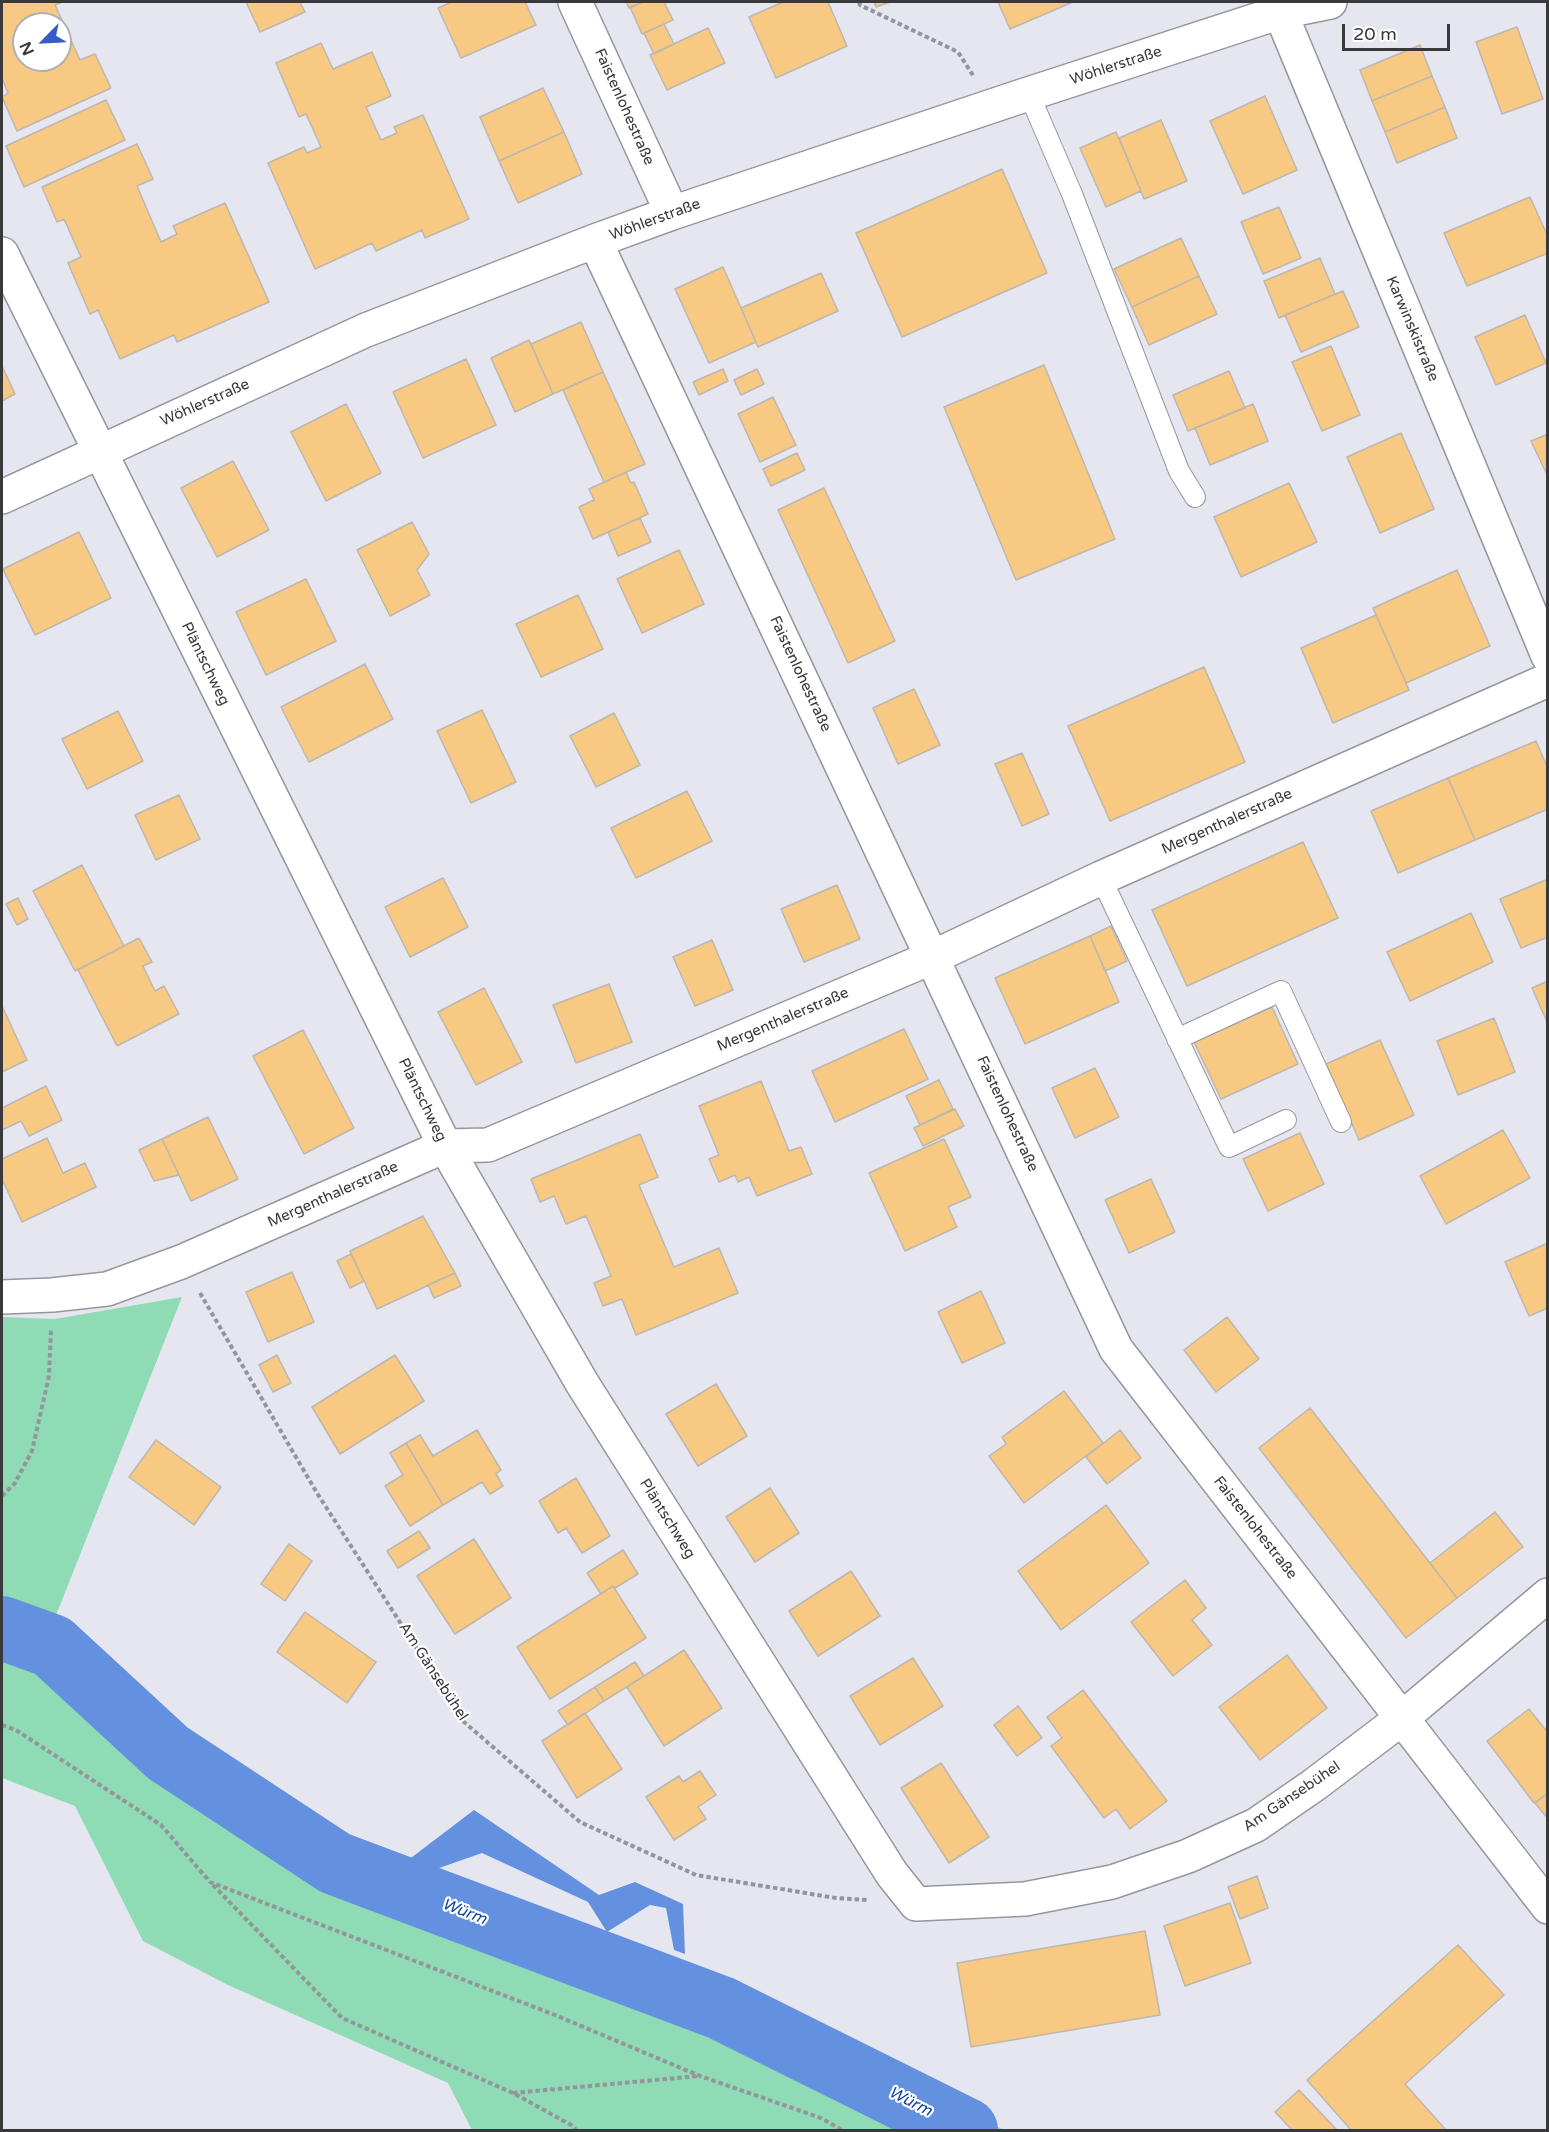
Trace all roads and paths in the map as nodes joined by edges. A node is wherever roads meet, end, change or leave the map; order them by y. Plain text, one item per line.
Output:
1 (575, 2) edge
2 (859, 2) edge
3 (1330, 2) edge
4 (1278, 7) edge
5 (1029, 94) junction
6 (991, 106) junction
7 (672, 213) junction
8 (595, 241) junction
9 (2, 254) edge
10 (99, 451) junction
11 (1195, 496) dead end
12 (2, 497) edge
13 (1548, 656) edge
14 (1548, 680) edge
15 (1101, 878) junction
16 (933, 957) junction
17 (1177, 1039) junction
18 (1286, 1120) dead end
19 (1341, 1122) dead end
20 (445, 1146) junction
21 (181, 1262) junction
22 (3, 1293) edge
23 (52, 1295) junction
24 (2, 1496) edge
25 (1548, 1596) edge
26 (1401, 1719) junction
27 (2, 1725) edge
28 (210, 1882) junction
29 (836, 1898) dead end
30 (916, 1904) joint
31 (1548, 1907) edge
32 (700, 2076) junction
33 (513, 2093) junction
34 (576, 2130) edge
35 (842, 2130) edge

1 - 7 street, Faistenlohestraße
2 - 6 path
3 - 4 street, Wöhlerstraße
4 - 5 street, Wöhlerstraße
4 - 13 street, Karwinskistraße
5 - 6 street, Wöhlerstraße
5 - 11 lane
6 - 7 street, Wöhlerstraße
7 - 8 street, Wöhlerstraße
8 - 10 street, Wöhlerstraße
8 - 16 street, Faistenlohestraße
9 - 10 street, Pläntschweg
10 - 12 street, Wöhlerstraße
10 - 20 street, Pläntschweg
14 - 15 street, Mergenthalerstraße
15 - 16 street, Mergenthalerstraße
15 - 17 lane
16 - 20 street, Mergenthalerstraße
16 - 26 street, Faistenlohestraße
17 - 18 lane
17 - 19 lane
20 - 21 street, Mergenthalerstraße
20 - 30 street, Pläntschweg
21 - 23 street, Mergenthalerstraße
21 - 29 path, Am Gänsebühel
22 - 23 street, Mergenthalerstraße
23 - 24 path
25 - 26 street, Am Gänsebühel
26 - 30 street, Am Gänsebühel
26 - 31 street, Faistenlohestraße
27 - 28 path
28 - 32 path
28 - 33 path
32 - 33 path
32 - 35 path
33 - 34 path

